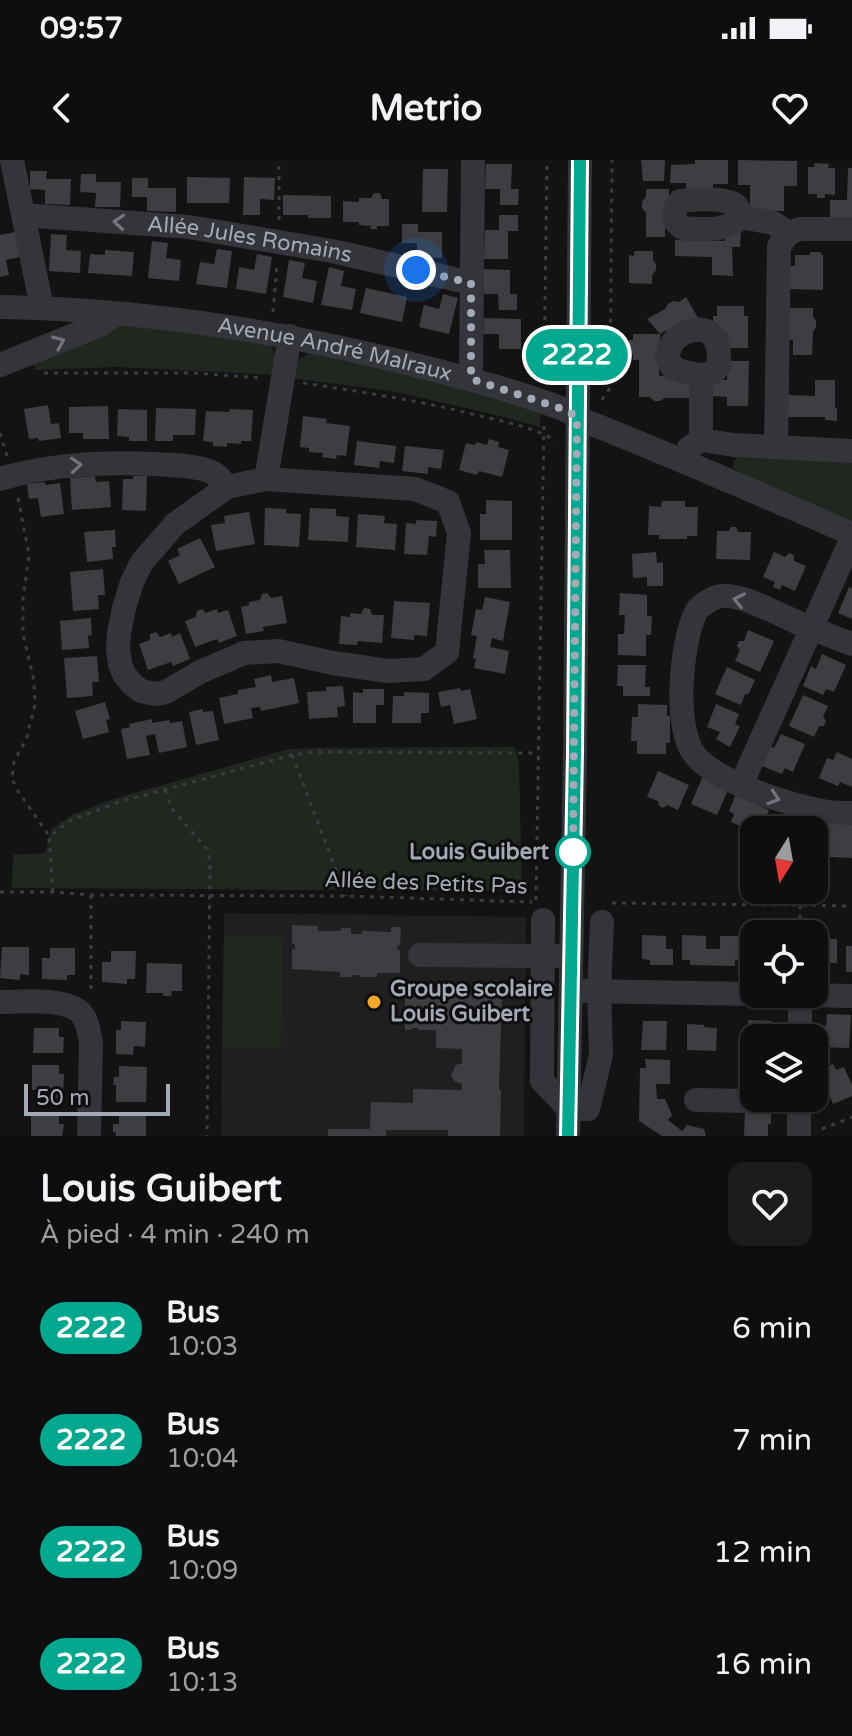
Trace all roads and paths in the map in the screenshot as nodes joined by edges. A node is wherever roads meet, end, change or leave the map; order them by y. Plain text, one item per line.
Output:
1 (12, 160) edge
2 (473, 160) edge
3 (547, 160) edge
4 (580, 160) edge
5 (612, 160) edge
6 (23, 215) junction
7 (741, 217) dead end
8 (852, 229) edge
9 (789, 233) junction
10 (471, 283) junction
11 (0, 307) edge
12 (42, 308) junction
13 (115, 314) junction
14 (290, 336) junction
15 (0, 365) edge
16 (701, 375) dead end
17 (471, 379) junction
18 (602, 400) dead end
19 (544, 403) junction
20 (577, 417) junction
21 (0, 433) edge
22 (701, 440) junction
23 (734, 445) junction
24 (776, 446) junction
25 (852, 451) edge
26 (683, 460) junction
27 (6, 477) edge
28 (266, 479) junction
29 (724, 479) junction
30 (227, 487) junction
31 (852, 536) edge
32 (811, 628) junction
33 (852, 644) edge
34 (538, 753) junction
35 (292, 755) junction
36 (741, 785) junction
37 (165, 790) junction
38 (852, 813) edge
39 (49, 837) junction
40 (0, 892) edge
41 (53, 892) junction
42 (91, 895) junction
43 (211, 895) junction
44 (346, 896) junction
45 (572, 903) junction
46 (800, 905) junction
47 (852, 906) edge
48 (539, 911) junction
49 (800, 920) edge
50 (602, 922) dead end
51 (420, 955) dead end
52 (544, 956) junction
53 (572, 956) junction
54 (571, 990) junction
55 (599, 991) junction
56 (740, 994) edge
57 (828, 996) edge
58 (852, 996) edge
59 (0, 1002) edge
60 (81, 1013) junction
61 (696, 1100) dead end
62 (740, 1100) edge
63 (569, 1109) junction
64 (802, 1112) edge
65 (852, 1117) edge
66 (808, 1134) edge
67 (89, 1136) edge
68 (207, 1136) edge
69 (568, 1136) edge

1 - 6 street
2 - 10 street
3 - 19 path
4 - 20 street
5 - 18 path
10 -> 6 street, Allée Jules Romains
6 - 12 street
7 - 9 street
8 - 9 street
9 - 24 street
10 - 17 street
11 - 12 street, Avenue André Malraux
12 - 13 street, Avenue André Malraux
13 - 14 street, Avenue André Malraux
15 -> 13 street
14 - 17 street, Avenue André Malraux
14 - 28 street
16 - 22 street
17 - 19 street, Avenue André Malraux
19 - 20 street, Avenue André Malraux
19 - 34 path
20 - 26 street, Avenue André Malraux
20 - 45 street
21 - 27 path
22 - 23 street
22 - 26 street
23 - 24 street
23 - 29 street
24 - 25 street
26 - 29 street, Avenue André Malraux
27 -> 30 street
27 - 39 path
28 - 30 street
28 - 30 street
29 - 31 street, Avenue André Malraux
31 - 32 street
32 - 33 street
32 - 36 street
32 -> 36 street
34 - 35 path
34 - 48 path
35 - 37 path
35 - 44 path
36 -> 38 street
37 - 39 path
37 - 43 path
39 - 41 path
40 - 41 path, Allée des Petits Pas
41 - 42 path, Allée des Petits Pas
42 - 43 path, Allée des Petits Pas
42 - 60 path
43 - 44 path, Allée des Petits Pas
43 - 68 path
44 - 48 path, Allée des Petits Pas
45 - 46 path
45 - 53 street
46 - 47 path
46 - 49 path
48 - 52 street
50 - 55 street
51 - 52 street
52 - 53 street
52 - 63 street
53 - 54 street
54 - 55 street
54 - 63 street
55 - 56 street
55 - 63 street
57 - 58 street
59 - 60 street
60 - 67 street
61 - 62 street
63 - 69 street
64 - 66 street
65 - 66 path

